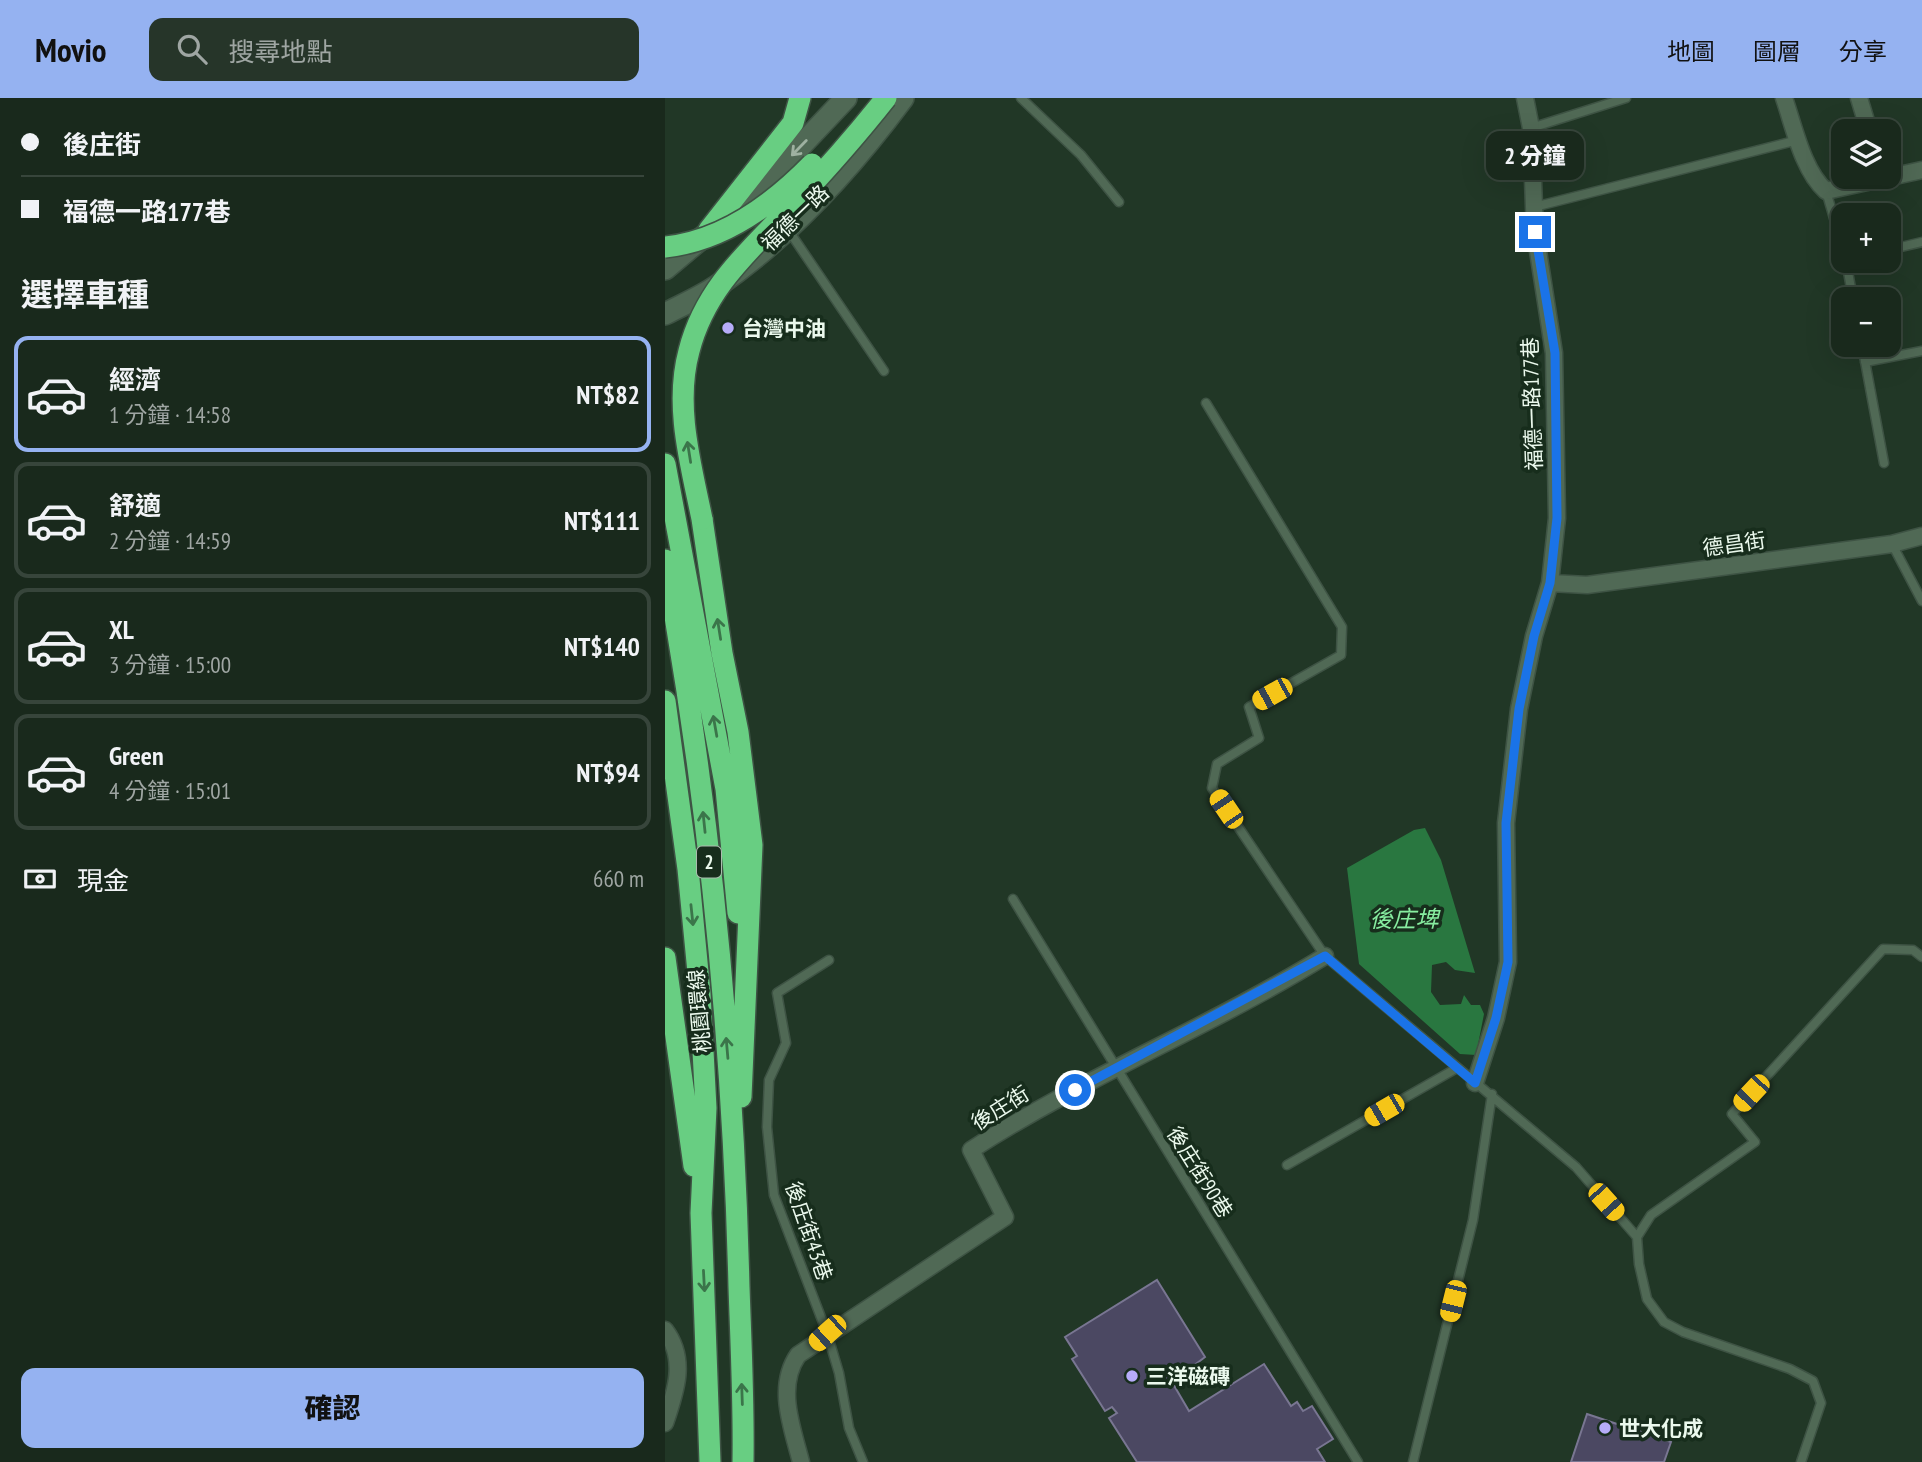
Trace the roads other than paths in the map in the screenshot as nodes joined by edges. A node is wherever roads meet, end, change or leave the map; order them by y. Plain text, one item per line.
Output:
1 (800, 98) edge
2 (846, 98) edge
3 (868, 98) edge
4 (886, 98) edge
5 (903, 98) edge
6 (1021, 98) edge
7 (1525, 98) edge
8 (1626, 98) edge
9 (1784, 98) edge
10 (1859, 98) edge
11 (1865, 119) edge
12 (1531, 128) junction
13 (1798, 140) junction
14 (1922, 170) edge
15 (1901, 174) edge
16 (1835, 189) edge
17 (1826, 191) junction
18 (1119, 202) dead end
19 (1534, 207) junction
20 (1831, 208) edge
21 (787, 228) junction
22 (709, 230) junction
23 (1922, 242) edge
24 (665, 247) edge
25 (1901, 247) edge
26 (665, 269) edge
27 (665, 314) edge
28 (1922, 351) edge
29 (1864, 357) edge
30 (1865, 362) junction
31 (884, 371) dead end
32 (1206, 403) dead end
33 (1884, 463) dead end
34 (665, 464) edge
35 (1922, 536) edge
36 (1892, 544) junction
37 (665, 560) edge
38 (1550, 583) junction
39 (1922, 601) edge
40 (665, 701) edge
41 (1013, 899) dead end
42 (1325, 956) junction
43 (1922, 957) edge
44 (665, 958) edge
45 (829, 960) dead end
46 (745, 988) junction
47 (1457, 1068) junction
48 (1116, 1069) junction
49 (1475, 1083) junction
50 (1492, 1094) junction
51 (736, 1165) junction
52 (1287, 1165) dead end
53 (701, 1213) junction
54 (1637, 1237) junction
55 (665, 1330) edge
56 (827, 1333) junction
57 (665, 1423) edge
58 (710, 1462) edge
59 (743, 1462) edge
60 (801, 1462) edge
61 (863, 1462) edge
62 (1358, 1462) edge
63 (1413, 1462) edge
64 (1801, 1462) edge

1 - 22 highway
2 -> 22 main road
3 - 24 highway, bridge
46 -> 4 highway, bridge
5 - 21 main road, 福德一路
6 - 18 lane
7 - 12 street, 福德一路177巷
8 - 12 lane
9 - 13 street
10 - 11 street
12 - 19 street, 福德一路177巷
13 - 17 street
13 - 19 lane
14 - 15 street
16 - 17 street
17 - 20 lane
19 - 38 street, 福德一路177巷
21 - 27 main road, 福德一路
21 - 31 lane
22 - 26 main road
23 - 25 lane
28 - 30 lane
29 - 30 lane
30 - 33 lane
32 - 42 lane
46 -> 34 highway
35 - 36 street, 德昌街
36 - 38 street, 德昌街
36 - 39 lane
51 -> 37 highway, 桃園環線 / 2
38 - 49 street, 福德一路177巷
40 -> 53 highway, 桃園環線 / 2
41 - 48 lane, 後庄街90巷
42 - 47 lane
42 - 48 street, 後庄街
43 - 54 lane
44 - 53 highway
45 - 56 lane, 後庄街43巷
46 - 51 highway
47 - 49 lane
47 - 52 lane
48 - 56 street, 後庄街
48 - 62 lane, 後庄街90巷
49 - 50 lane
50 - 54 lane
50 - 63 lane
59 -> 51 highway, 桃園環線 / 2
53 -> 58 highway, 桃園環線 / 2
54 - 64 lane
55 - 57 street
56 - 60 street, 後庄街
56 - 61 lane

